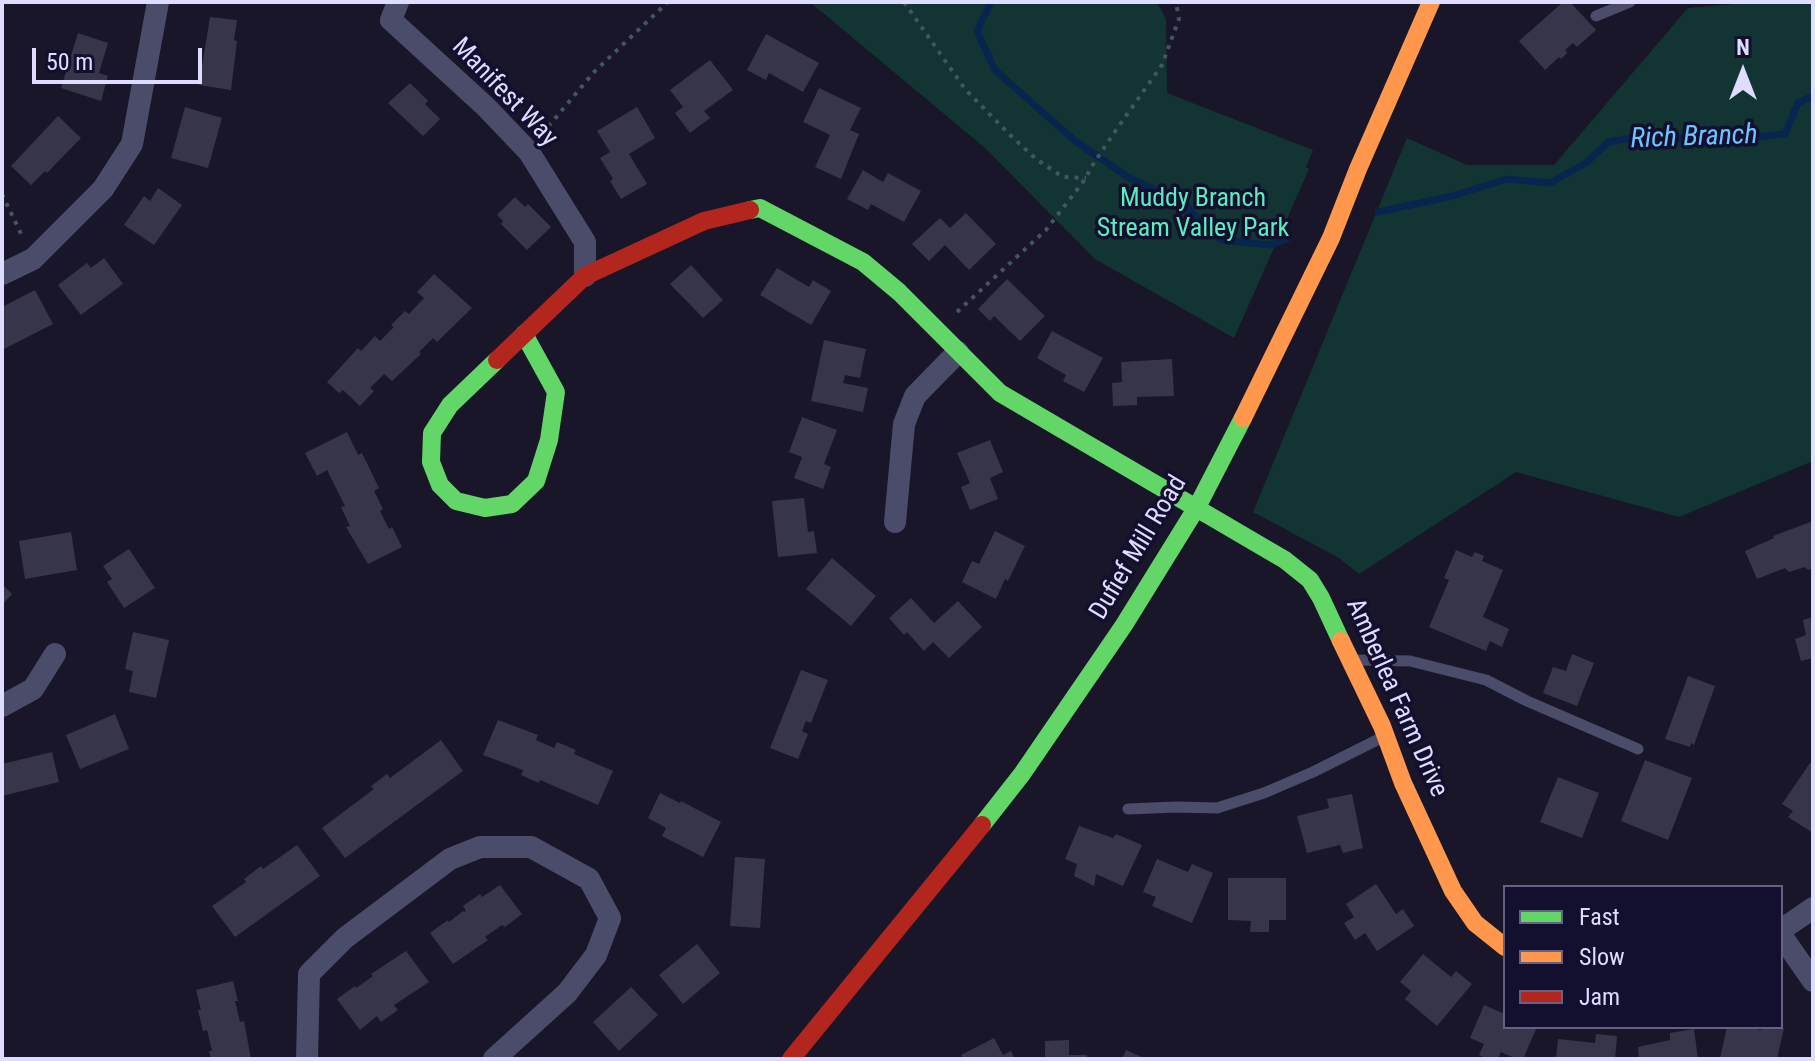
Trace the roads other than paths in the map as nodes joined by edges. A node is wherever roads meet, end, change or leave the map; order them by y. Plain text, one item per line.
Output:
1 (158, 2) edge
2 (398, 2) edge
3 (1431, 2) edge
4 (1630, 2) edge
5 (1596, 16) dead end
6 (2, 274) edge
7 (585, 276) junction
8 (524, 334) junction
9 (958, 352) junction
10 (1197, 507) junction
11 (895, 522) dead end
12 (55, 654) dead end
13 (1350, 660) junction
14 (2, 706) edge
15 (1385, 735) junction
16 (1638, 749) dead end
17 (1128, 809) dead end
18 (1813, 908) edge
19 (1783, 930) edge
20 (1783, 935) edge
21 (1503, 945) edge
22 (1813, 981) edge
23 (307, 1059) edge
24 (494, 1059) edge
25 (791, 1059) edge

1 - 6 street
2 - 7 street, Manifest Way
3 - 10 street, Dufief Mill Road
4 - 5 lane
7 - 8 street, Amberlea Farm Drive
7 - 9 street, Amberlea Farm Drive
8 - 8 street, Amberlea Farm Drive
9 - 10 street, Amberlea Farm Drive
9 - 11 street
10 - 13 street, Amberlea Farm Drive
10 - 25 street, Dufief Mill Road
12 - 14 street
13 - 15 street, Amberlea Farm Drive
13 - 16 lane
15 - 17 lane
15 - 21 street, Amberlea Farm Drive
18 - 19 street
20 - 22 street
23 - 24 street

